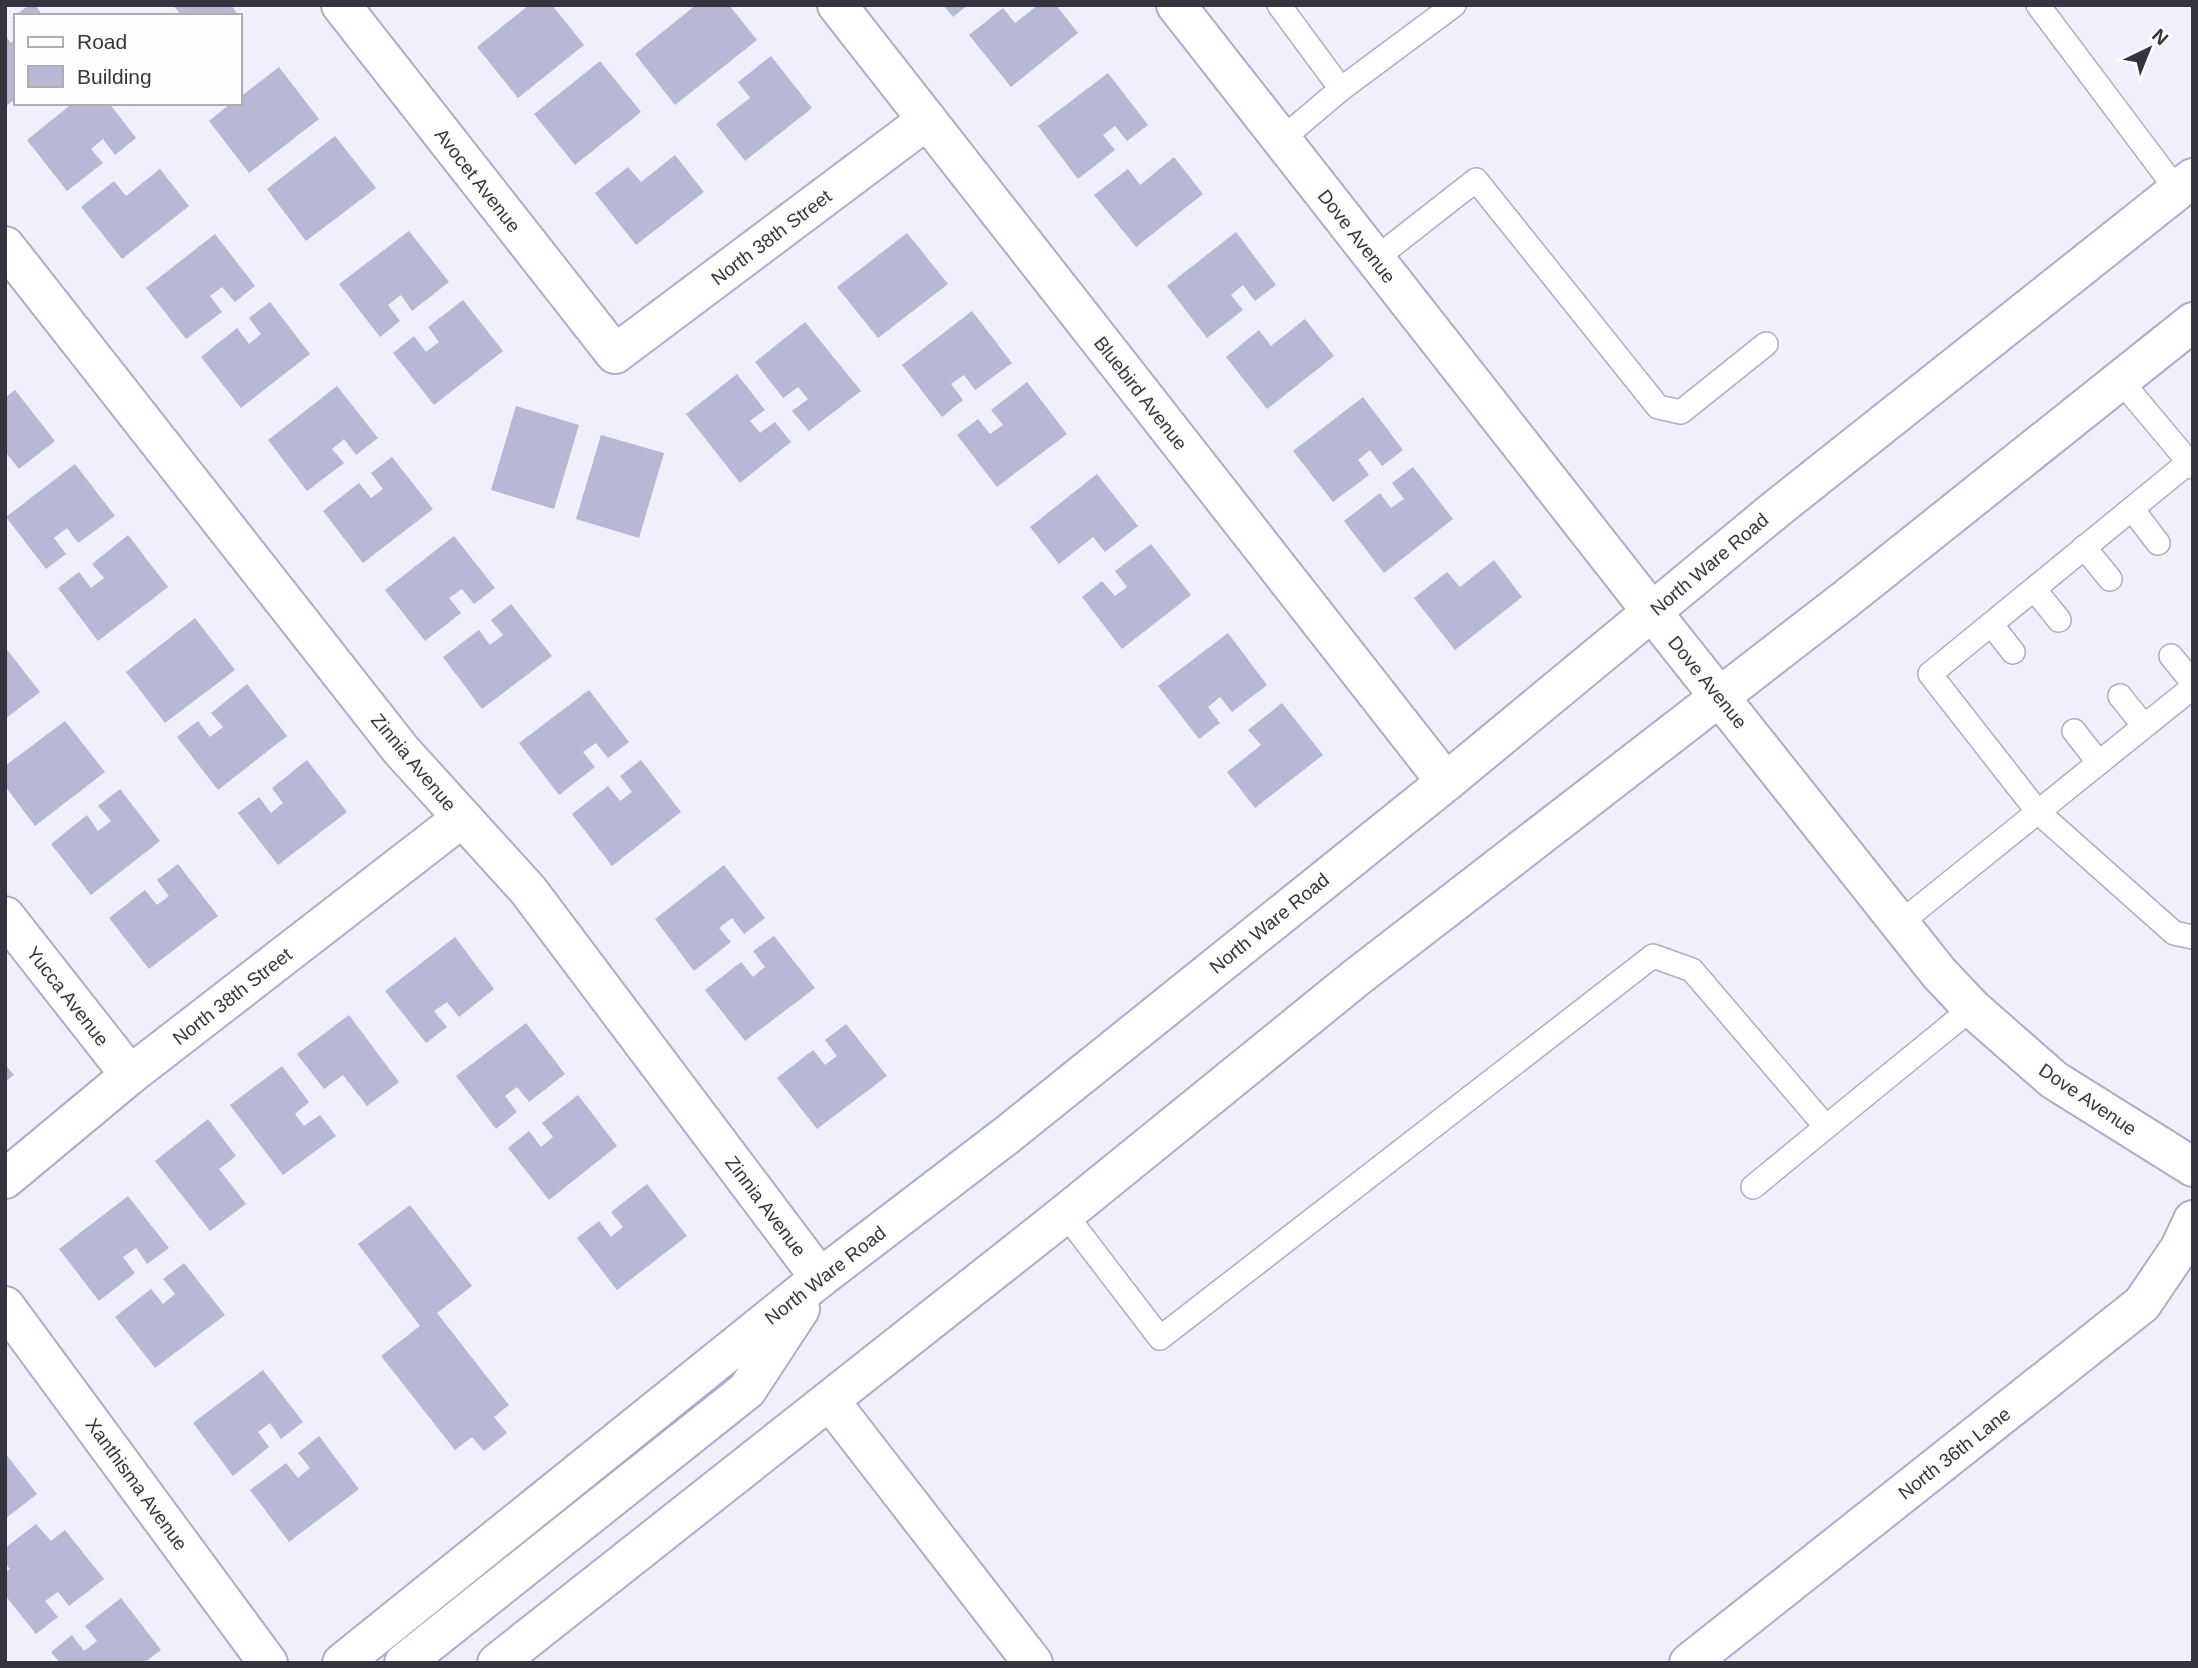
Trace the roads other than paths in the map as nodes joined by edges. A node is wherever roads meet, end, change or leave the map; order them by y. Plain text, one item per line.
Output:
1 (341, 5) edge
2 (837, 5) edge
3 (1176, 5) edge
4 (1279, 5) edge
5 (1454, 5) edge
6 (2038, 5) edge
7 (1341, 89) junction
8 (927, 120) junction
9 (1282, 139) junction
10 (2185, 184) edge
11 (5, 246) edge
12 (1375, 259) junction
13 (2193, 322) edge
14 (1766, 344) dead end
15 (615, 354) joint
16 (2121, 381) junction
17 (2191, 465) edge
18 (2132, 509) junction
19 (2158, 543) dead end
20 (2084, 547) junction
21 (2110, 579) dead end
22 (2034, 589) junction
23 (1651, 612) junction
24 (2059, 620) dead end
25 (1991, 624) junction
26 (2013, 652) dead end
27 (2171, 656) dead end
28 (2193, 685) edge
29 (2120, 696) dead end
30 (1720, 697) junction
31 (2144, 726) junction
32 (2074, 731) dead end
33 (2099, 763) junction
34 (1446, 782) junction
35 (2038, 812) junction
36 (461, 818) junction
37 (5, 916) edge
38 (1900, 923) junction
39 (2193, 937) edge
40 (1972, 1008) junction
41 (130, 1075) junction
42 (1826, 1127) junction
43 (2193, 1167) edge
44 (5, 1179) edge
45 (1753, 1186) dead end
46 (1065, 1214) junction
47 (2193, 1220) edge
48 (820, 1278) junction
49 (5, 1306) edge
50 (830, 1401) junction
51 (268, 1663) edge
52 (342, 1663) edge
53 (404, 1663) edge
54 (497, 1663) edge
55 (1033, 1663) edge
56 (1689, 1663) edge

1 - 15 street, Avocet Avenue
2 - 8 street, Bluebird Avenue
3 - 9 street, Dove Avenue
4 - 7 lane
5 - 7 lane
6 - 10 lane
7 - 9 lane
8 - 15 street, North 38th Street
8 - 34 street, Bluebird Avenue
9 - 12 street, Dove Avenue
10 - 23 street, North Ware Road
11 - 36 street, Zinnia Avenue
12 - 14 lane
12 - 23 street, Dove Avenue
13 - 16 street
16 - 17 lane
16 - 30 street
17 - 18 lane
18 - 19 lane
18 - 20 lane
20 - 21 lane
20 - 22 lane
22 - 24 lane
22 - 25 lane
23 - 30 street, Dove Avenue
23 - 34 street, North Ware Road
25 - 26 lane
25 - 35 lane
27 - 28 lane
28 - 31 lane
29 - 31 lane
30 - 38 street, Dove Avenue
30 - 46 street
31 - 33 lane
32 - 33 lane
33 - 35 lane
34 - 48 street, North Ware Road
35 - 38 lane
35 - 39 lane
36 - 41 street, North 38th Street
36 - 48 street, Zinnia Avenue
37 - 41 street, Yucca Avenue
38 - 40 street, Dove Avenue
40 - 42 lane
40 - 43 street, Dove Avenue
41 - 44 street, North 38th Street
42 - 45 lane
42 - 46 lane
46 - 50 street
47 - 56 street, North 36th Lane
48 - 52 street, North Ware Road
48 - 53 street
49 - 51 street, Xanthisma Avenue
50 - 54 street
50 - 55 street

